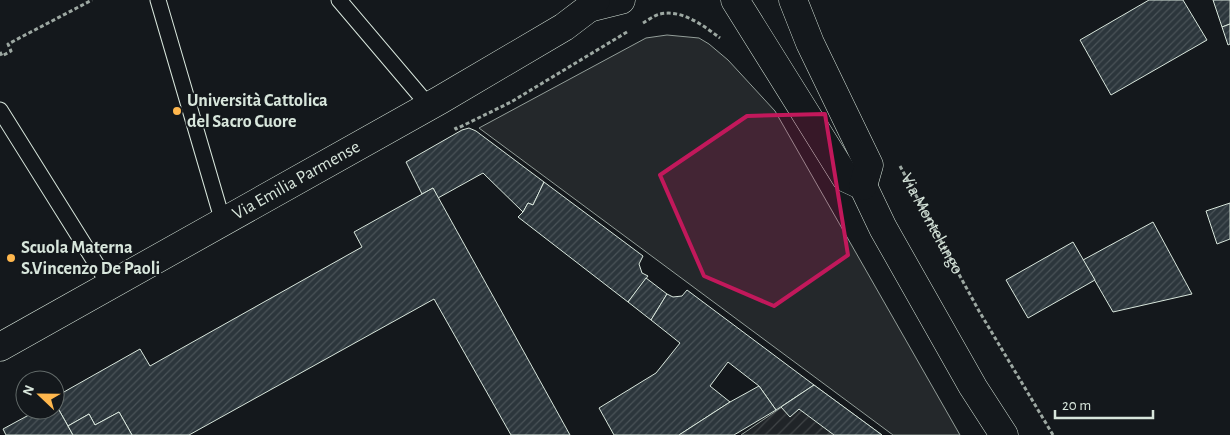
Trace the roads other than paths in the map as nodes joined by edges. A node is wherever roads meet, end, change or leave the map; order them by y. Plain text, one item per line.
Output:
1 (158, 0) edge
2 (339, 0) edge
3 (621, 0) edge
4 (735, 0) edge
5 (793, 0) edge
6 (592, 4) edge
7 (429, 106) junction
8 (0, 110) edge
9 (863, 186) junction
10 (223, 222) junction
11 (110, 286) junction
12 (0, 347) edge
13 (1004, 435) edge

1 - 10 lane
2 - 7 lane
3 - 6 main road, Via Emilia Parmense
4 - 9 main road
5 - 9 main road
6 - 7 main road, Via Emilia Parmense
7 - 10 main road, Via Emilia Parmense
8 - 11 lane
9 - 13 main road
10 - 11 main road, Via Emilia Parmense
11 - 12 main road, Via Emilia Parmense

